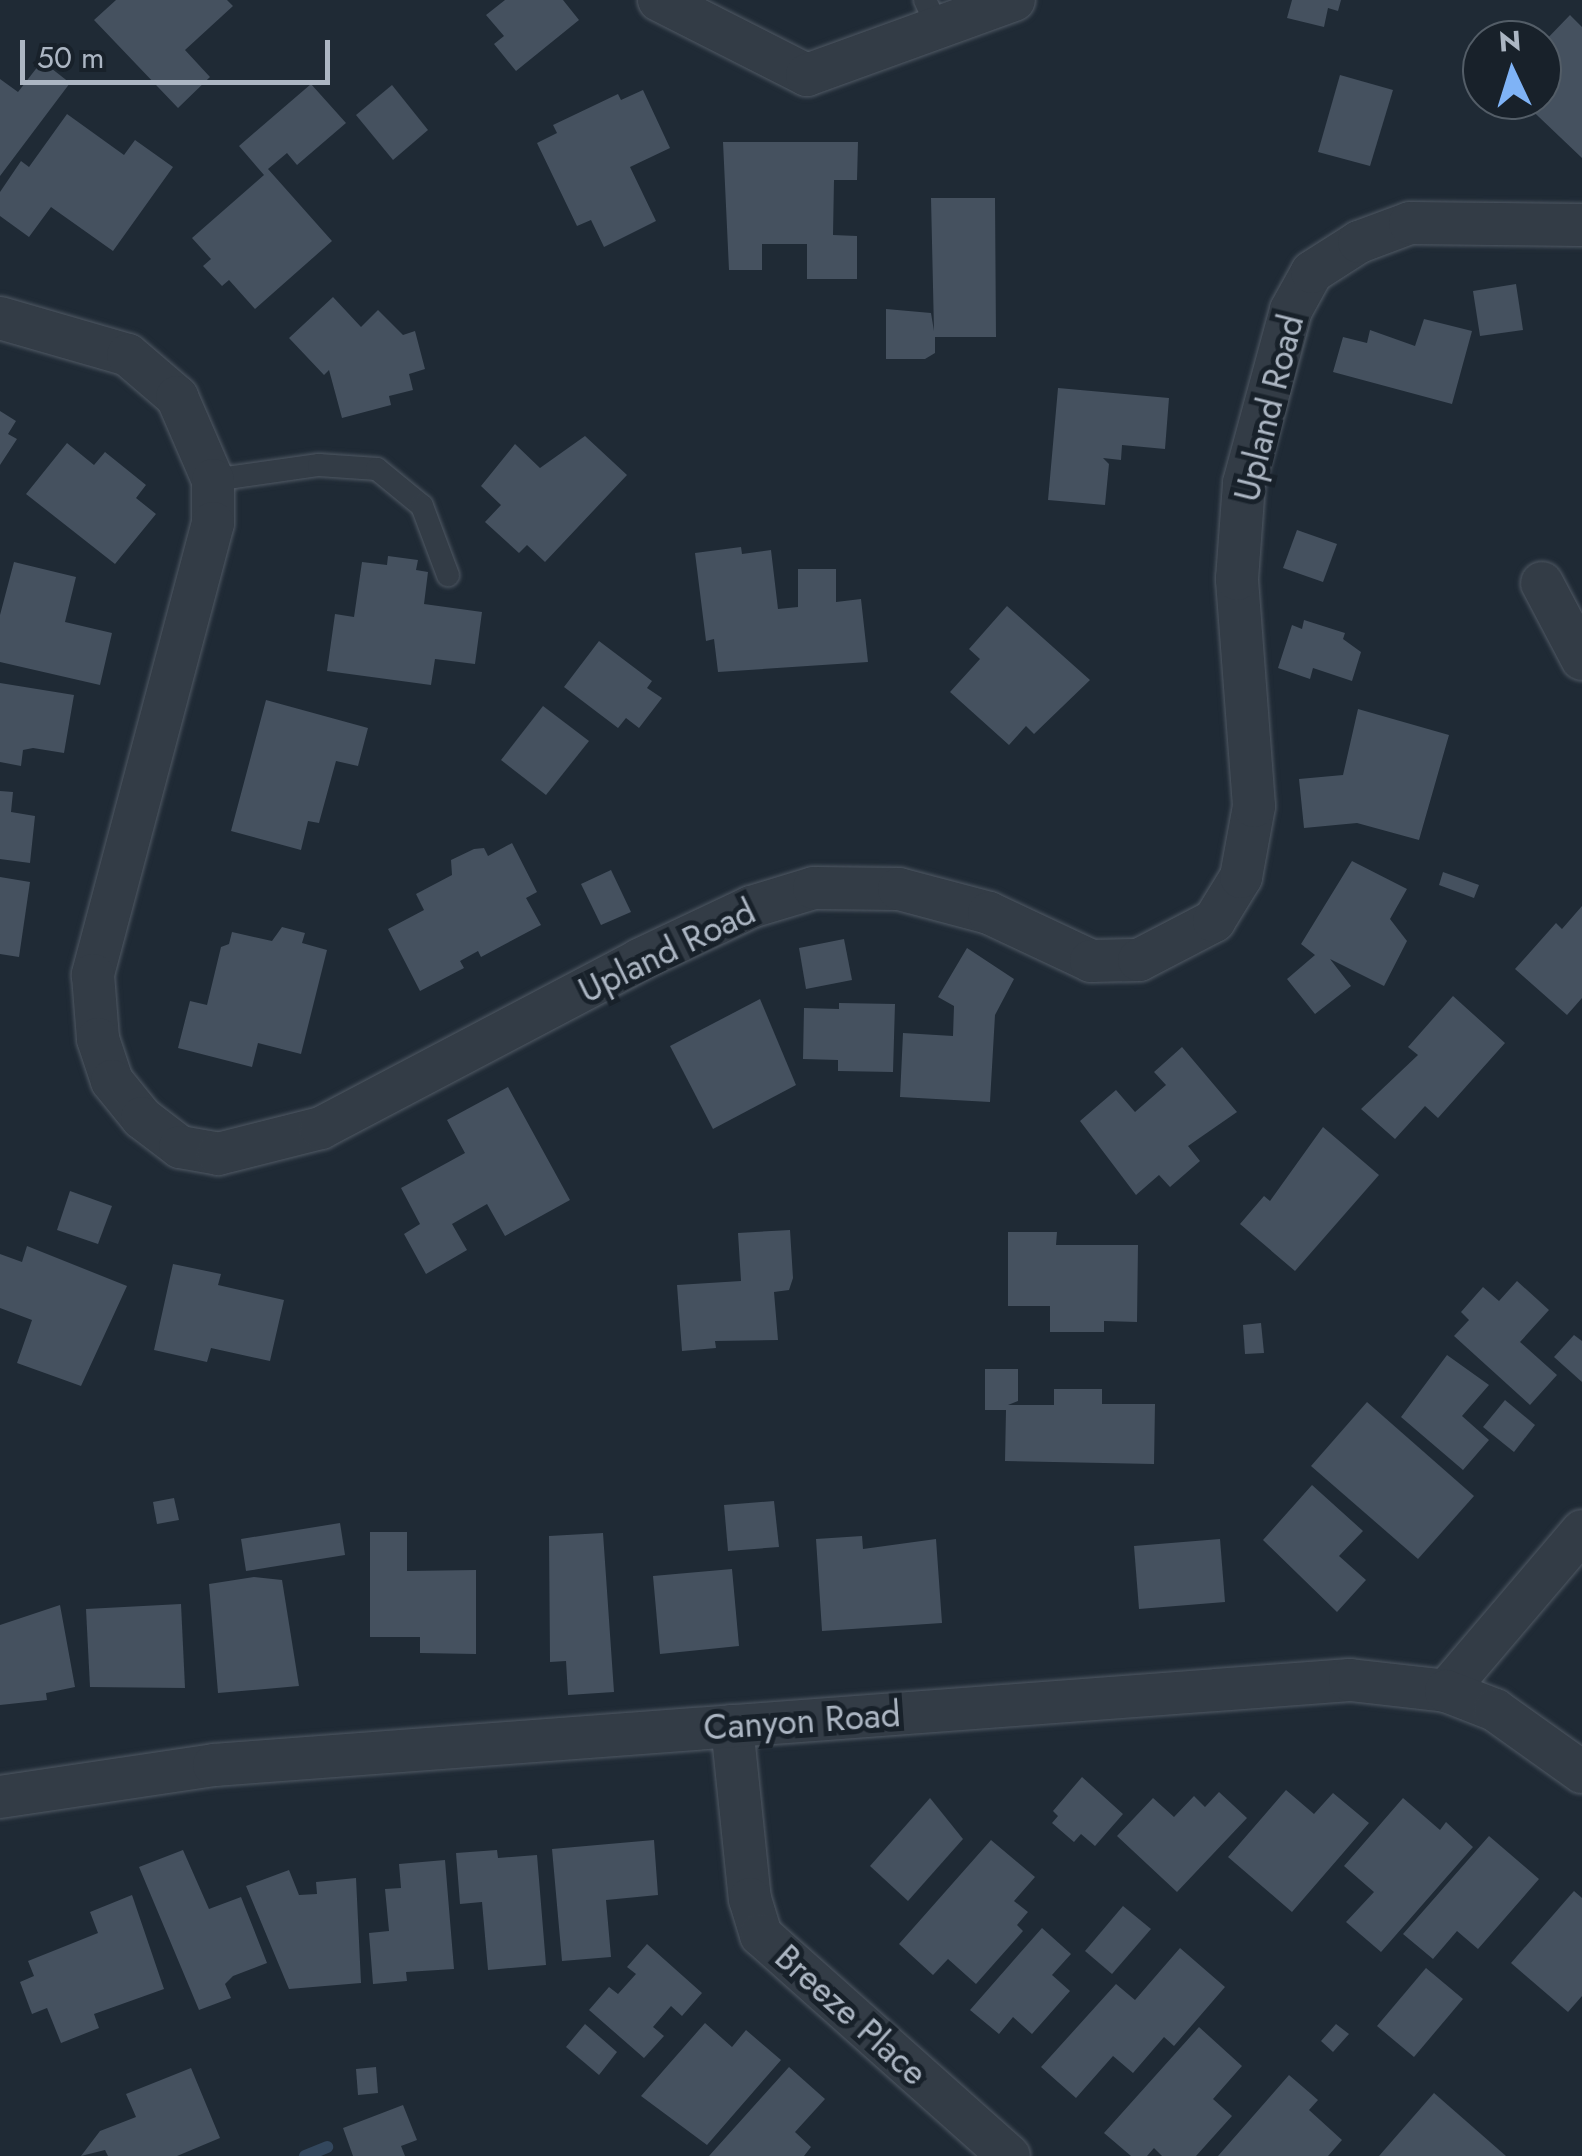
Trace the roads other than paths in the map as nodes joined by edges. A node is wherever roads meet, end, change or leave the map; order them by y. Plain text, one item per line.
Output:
1 (659, 0) edge
2 (1014, 0) edge
3 (932, 14) edge
4 (1582, 225) edge
5 (0, 318) edge
6 (213, 480) junction
7 (448, 575) dead end
8 (1542, 583) dead end
9 (1582, 659) edge
10 (1582, 1531) edge
11 (1446, 1691) junction
12 (732, 1726) junction
13 (1582, 1772) edge
14 (0, 1797) edge
15 (1009, 2156) edge

1 - 3 street
2 - 3 street
4 - 6 street, Upland Road
5 - 6 street, Upland Road
6 - 7 lane
8 - 9 street
10 - 11 street
11 - 12 street, Canyon Road
11 - 13 street, Canyon Road
12 - 14 street, Canyon Road
12 - 15 street, Breeze Place

